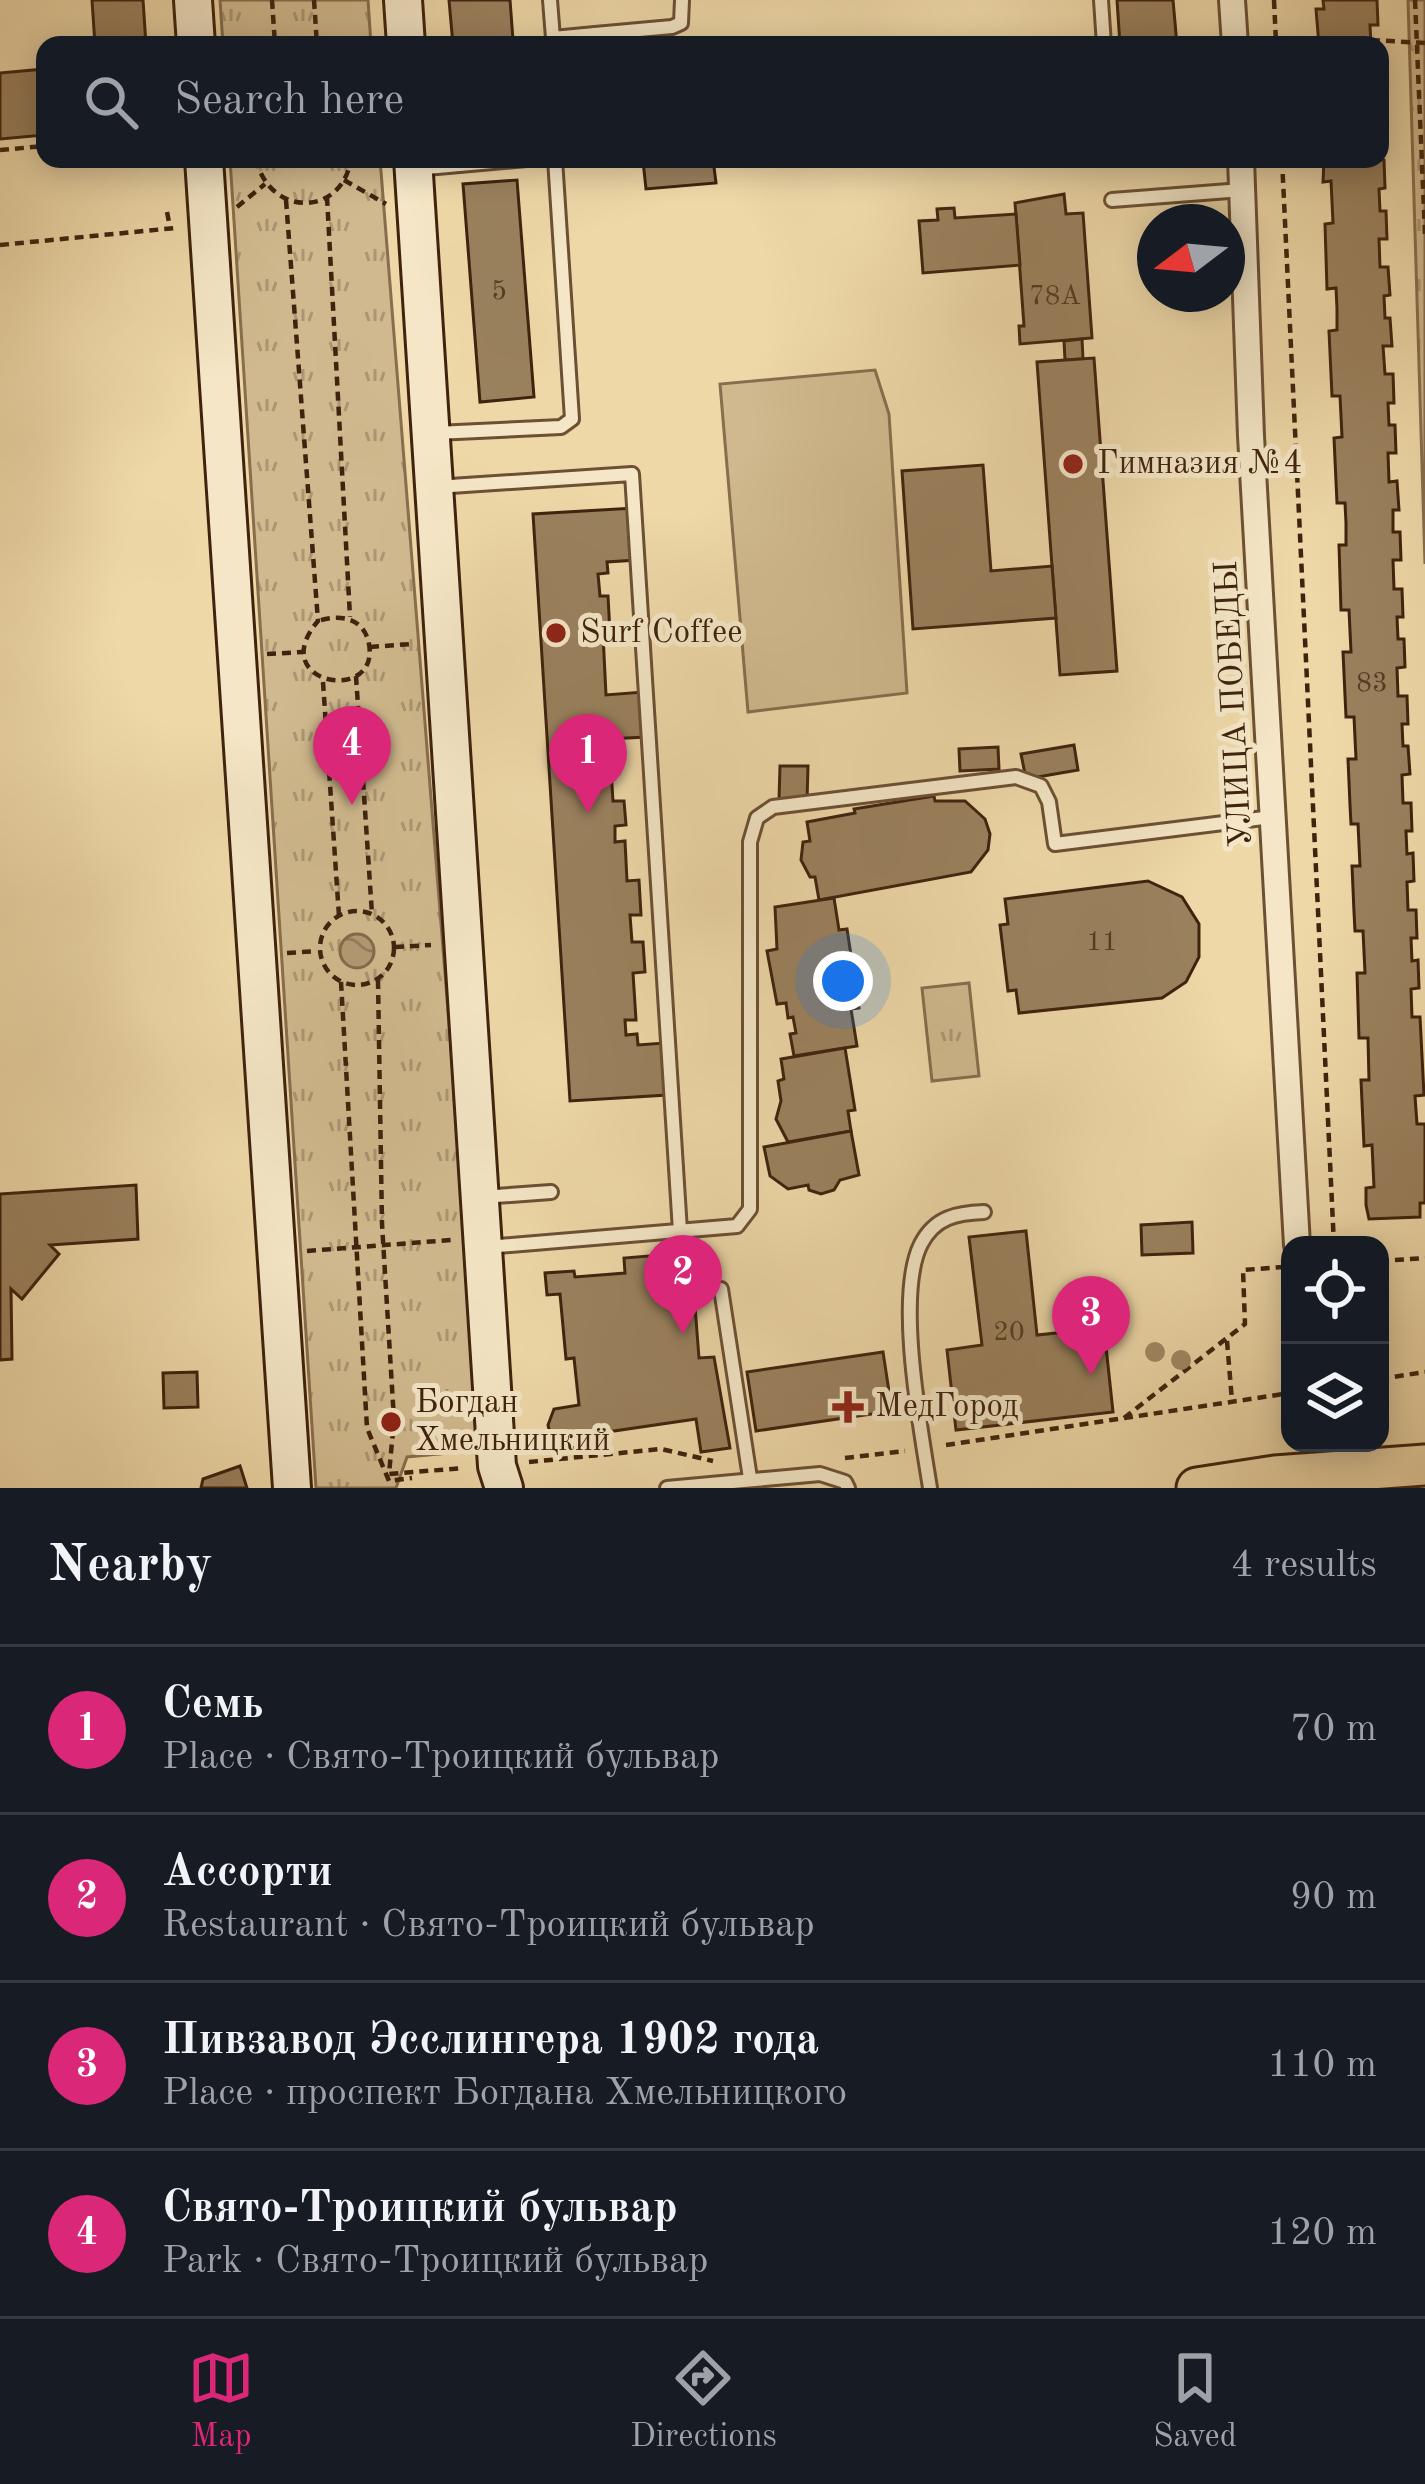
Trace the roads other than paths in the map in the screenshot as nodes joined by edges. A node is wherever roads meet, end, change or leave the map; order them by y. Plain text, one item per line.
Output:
1 (193, 0) edge
2 (403, 0) edge
3 (550, 0) edge
4 (682, 0) edge
5 (1101, 0) edge
6 (1232, 0) edge
7 (195, 36) edge
8 (405, 36) edge
9 (553, 36) edge
10 (614, 36) edge
11 (1103, 36) edge
12 (1234, 36) edge
13 (205, 168) edge
14 (414, 168) edge
15 (557, 168) edge
16 (1242, 168) edge
17 (1243, 190) junction
18 (1112, 200) dead end
19 (431, 434) junction
20 (435, 487) junction
21 (1275, 817) junction
22 (551, 1192) dead end
23 (481, 1197) junction
24 (984, 1212) dead end
25 (680, 1231) junction
26 (1297, 1236) edge
27 (474, 1243) junction
28 (721, 1289) dead end
29 (1425, 1465) edge
30 (500, 1477) edge
31 (750, 1478) junction
32 (292, 1488) edge
33 (667, 1488) edge
34 (848, 1488) edge
35 (930, 1488) edge
36 (1197, 1488) edge

1 - 7 street
2 - 8 street
3 - 9 lane
4 - 10 lane
5 - 11 lane
6 - 12 street
13 - 32 street
14 - 19 street
15 - 19 lane
16 - 17 street, УЛИЦА ПОБЕДЫ
17 - 18 lane
17 - 21 street, УЛИЦА ПОБЕДЫ
19 - 20 street
20 - 23 street
20 - 25 lane
21 - 25 lane
21 - 26 street, УЛИЦА ПОБЕДЫ
22 - 23 lane
23 - 27 street
24 - 35 lane
25 - 27 lane
27 - 30 street
28 - 31 lane
29 - 36 main road
31 - 33 lane
31 - 34 lane

